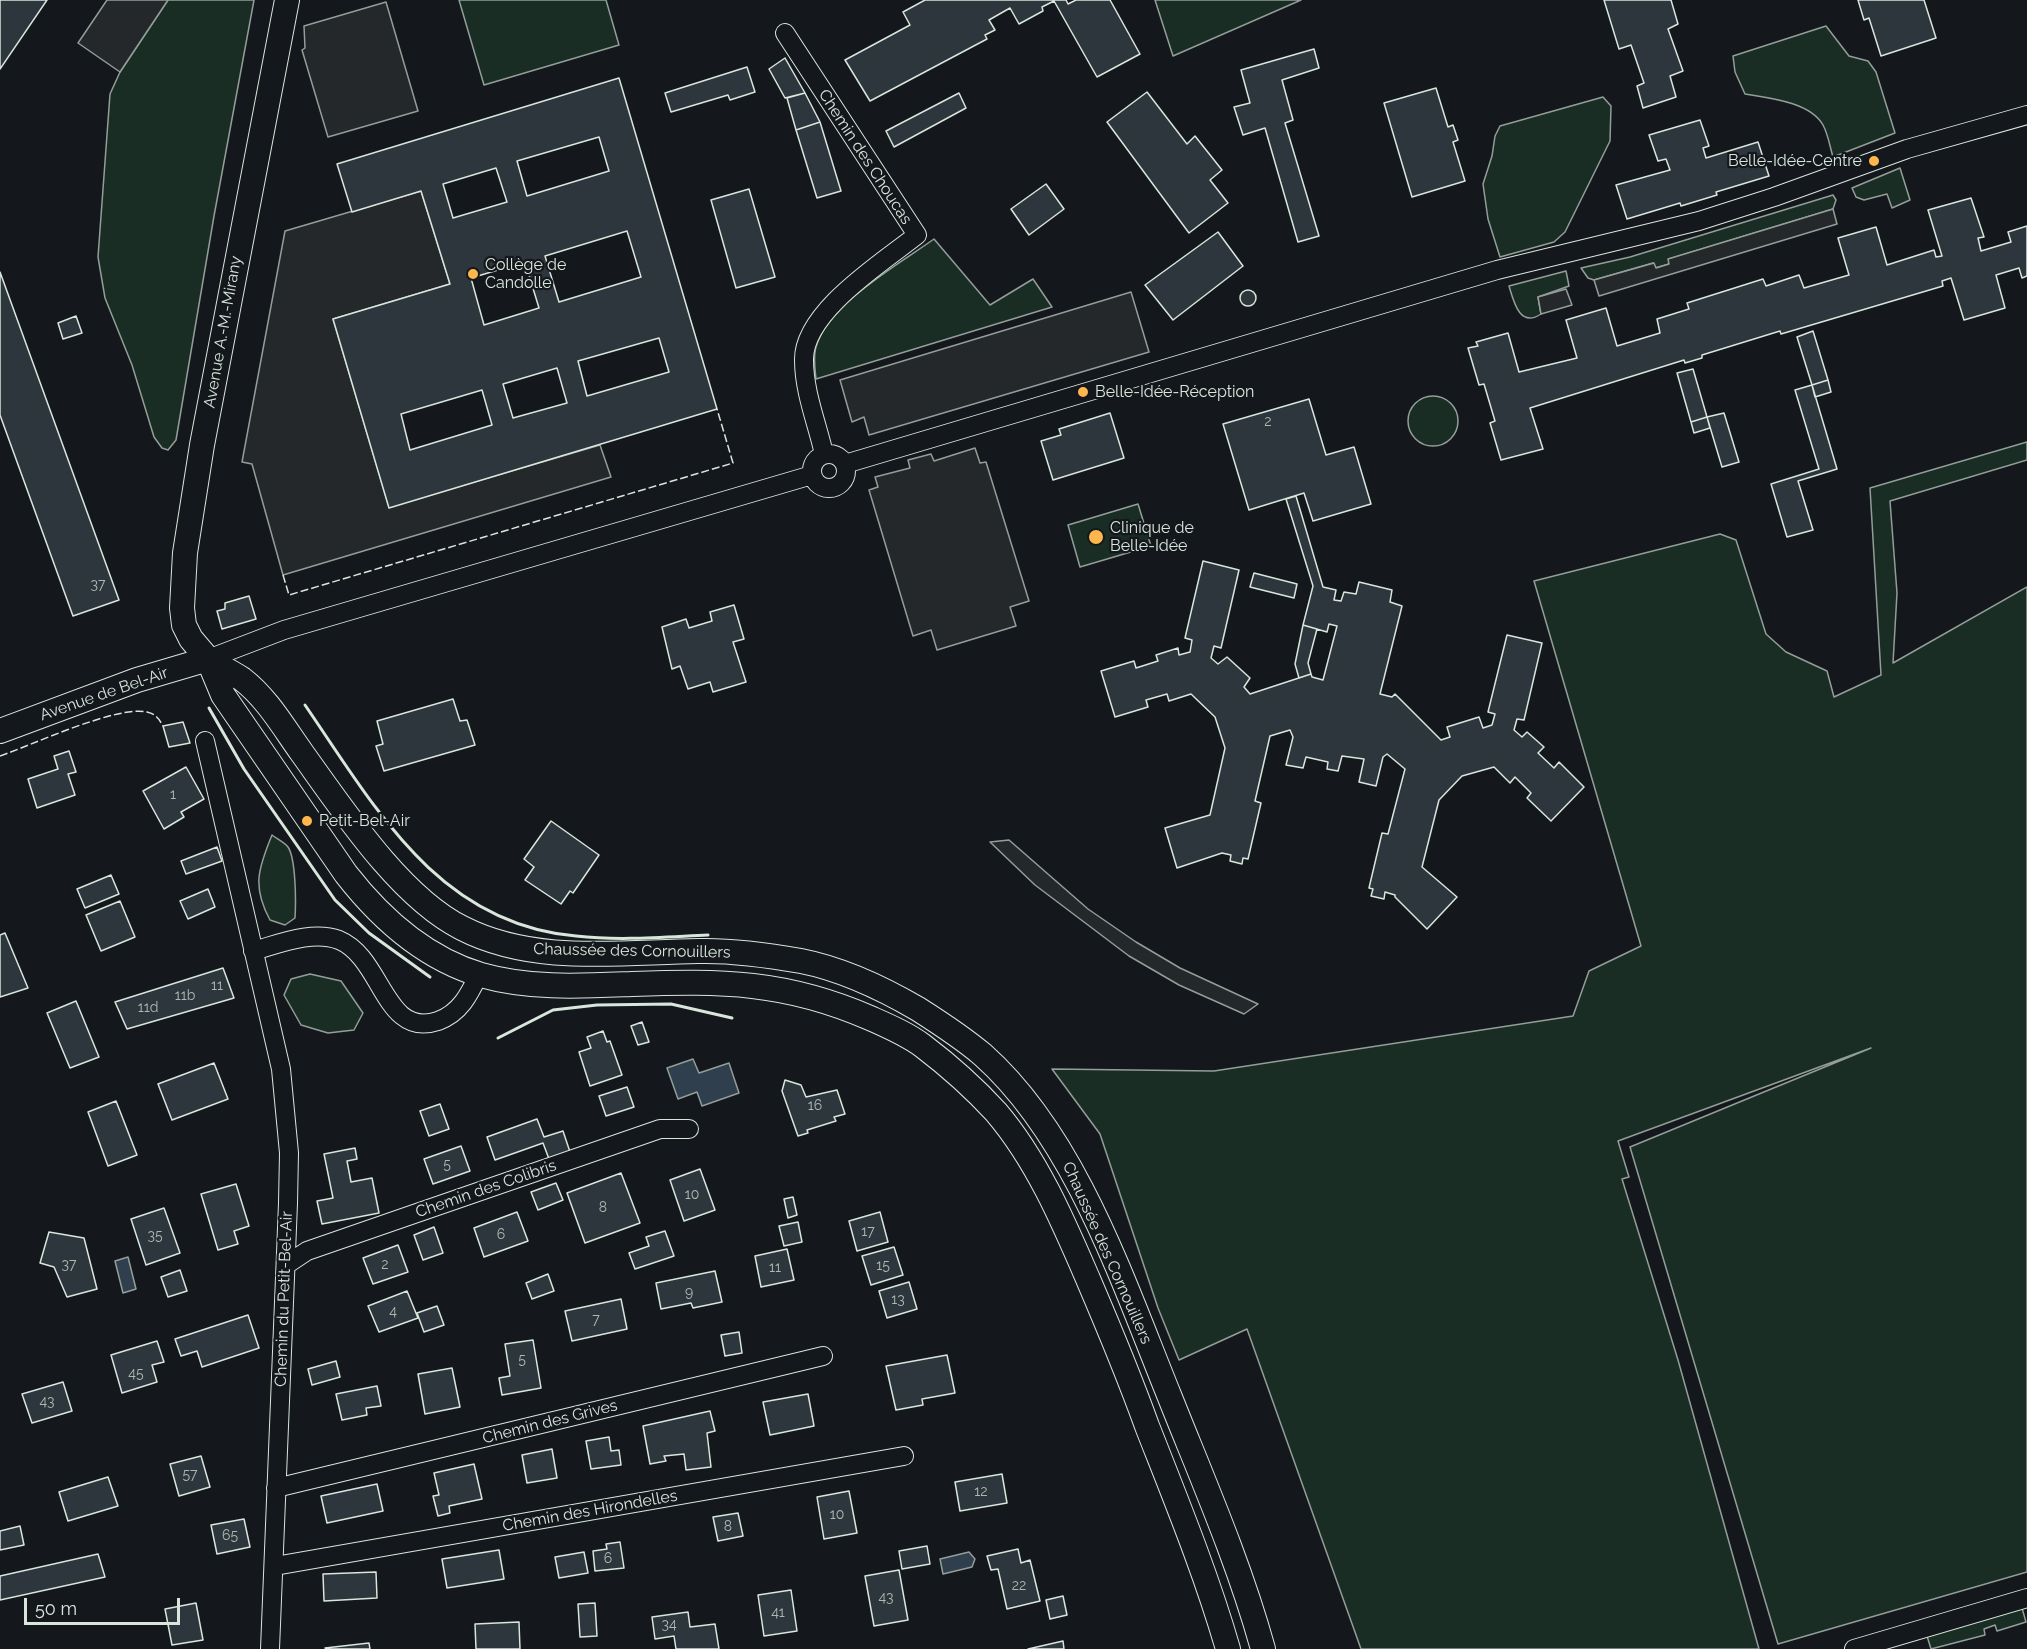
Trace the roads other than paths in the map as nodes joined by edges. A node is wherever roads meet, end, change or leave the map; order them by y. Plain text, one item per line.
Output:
1 (287, 0) edge
2 (785, 33) dead end
3 (2027, 115) edge
4 (824, 454) junction
5 (844, 464) junction
6 (812, 475) junction
7 (208, 659) junction
8 (0, 731) edge
9 (205, 741) dead end
10 (490, 939) junction
11 (253, 951) junction
12 (479, 974) junction
13 (689, 1129) dead end
14 (286, 1265) junction
15 (823, 1356) dead end
16 (904, 1456) dead end
17 (276, 1488) junction
18 (275, 1566) junction
19 (2027, 1598) edge
20 (270, 1649) edge
21 (1228, 1649) edge
22 (1263, 1649) edge
23 (1854, 1649) edge

1 - 7 street, Avenue A.-M.-Mirany
2 - 4 street, Chemin des Choucas
3 - 5 street
4 - 5 street
4 - 6 street
5 - 6 street
6 - 7 street
7 - 8 street, Avenue de Bel-Air
7 - 10 street, Chaussée des Cornouillers
7 - 12 street, Chaussée des Cornouillers
9 - 11 street, Chemin du Petit-Bel-Air
10 - 12 street
10 - 22 street, Chaussée des Cornouillers
11 - 12 street
11 - 14 street, Chemin du Petit-Bel-Air
12 - 21 street, Chaussée des Cornouillers
13 - 14 street, Chemin des Colibris
14 - 17 street, Chemin du Petit-Bel-Air
15 - 17 street, Chemin des Grives
16 - 18 street, Chemin des Hirondelles
17 - 18 street, Chemin du Petit-Bel-Air
18 - 20 street, Chemin du Petit-Bel-Air
19 - 23 street

